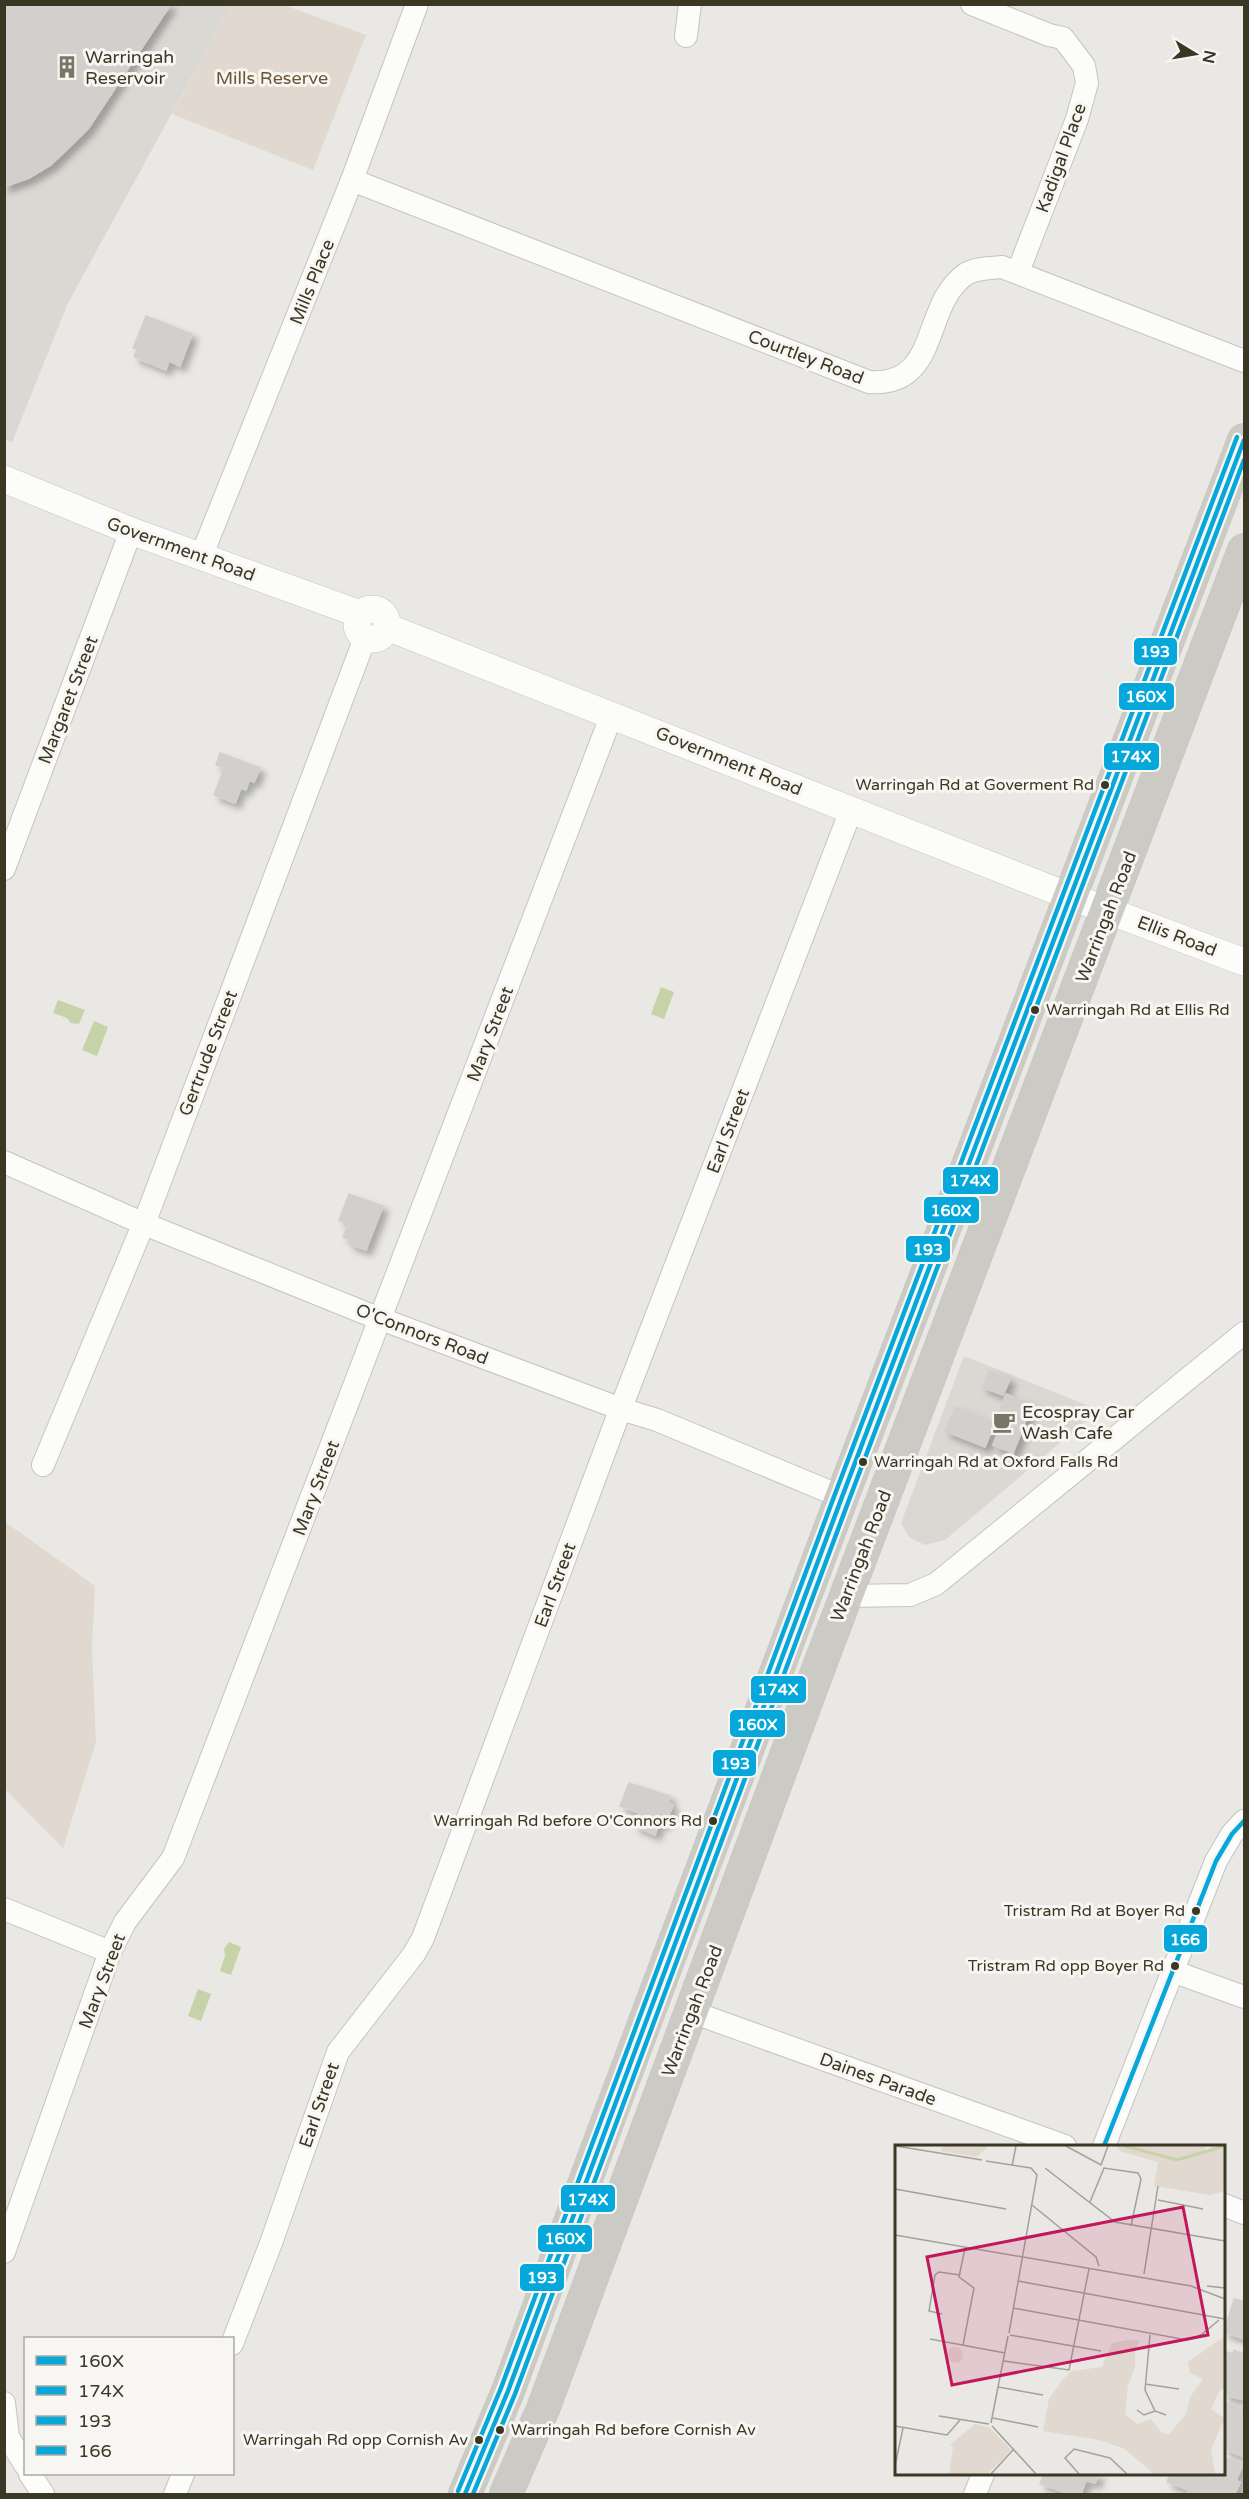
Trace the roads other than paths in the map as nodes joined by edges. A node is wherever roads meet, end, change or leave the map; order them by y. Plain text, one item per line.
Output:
1 (417, 4) edge
2 (690, 4) edge
3 (972, 4) edge
4 (686, 36) dead end
5 (352, 180) junction
6 (1018, 272) junction
7 (1245, 361) edge
8 (1245, 440) edge
9 (4, 479) edge
10 (131, 531) junction
11 (1245, 550) edge
12 (201, 557) junction
13 (371, 626) junction
14 (612, 714) junction
15 (851, 810) junction
16 (4, 869) edge
17 (1071, 896) junction
18 (1109, 910) junction
19 (1245, 962) edge
20 (4, 1162) edge
21 (142, 1223) junction
22 (381, 1318) junction
23 (1245, 1333) edge
24 (621, 1409) junction
25 (43, 1465) dead end
26 (842, 1497) junction
27 (845, 1596) junction
28 (1245, 1821) edge
29 (4, 1909) edge
30 (110, 1952) junction
31 (1172, 1971) junction
32 (1245, 1997) edge
33 (692, 2012) junction
34 (1062, 2145) edge
35 (1104, 2145) edge
36 (1225, 2205) edge
37 (1245, 2213) edge
38 (4, 2252) edge
39 (234, 2339) edge
40 (4, 2403) edge
41 (24, 2463) edge
42 (31, 2475) edge
43 (183, 2475) edge
44 (983, 2475) edge
45 (43, 2494) edge
46 (175, 2494) edge
47 (465, 2494) edge
48 (506, 2494) edge
49 (975, 2494) edge

1 - 5 street, Mills Place
2 - 4 street
3 - 6 street, Kadigal Place
5 - 6 street, Courtley Road
5 - 12 street, Mills Place
6 - 7 street, Courtley Road
8 - 17 highway, Warringah Road
9 - 10 street, Government Road
10 - 12 street, Government Road
10 - 16 street, Margaret Street
11 - 18 highway, Warringah Road
12 - 13 street, Government Road
13 - 14 street, Government Road
13 - 21 street, Gertrude Street
14 - 15 street, Government Road
14 - 22 street, Mary Street
15 - 17 street, Government Road
15 - 24 street, Earl Street
17 - 18 street, Ellis Road
17 - 26 highway, Warringah Road
18 - 19 street, Ellis Road
18 - 27 highway, Warringah Road
20 - 21 street, O'Connors Road
21 - 22 street, O'Connors Road
21 - 25 street, Gertrude Street
22 - 24 street, O'Connors Road
22 - 30 street, Mary Street
23 - 27 street
24 - 26 street, O'Connors Road
24 - 39 street, Earl Street
26 - 47 highway, Warringah Road
27 - 33 highway, Warringah Road
28 - 31 street
29 - 30 street
30 - 38 street, Mary Street
31 - 32 street
31 - 35 street
33 - 34 street, Daines Parade
33 - 48 highway, Warringah Road
36 - 37 street
40 - 41 street
42 - 45 street
43 - 46 street
44 - 49 street

